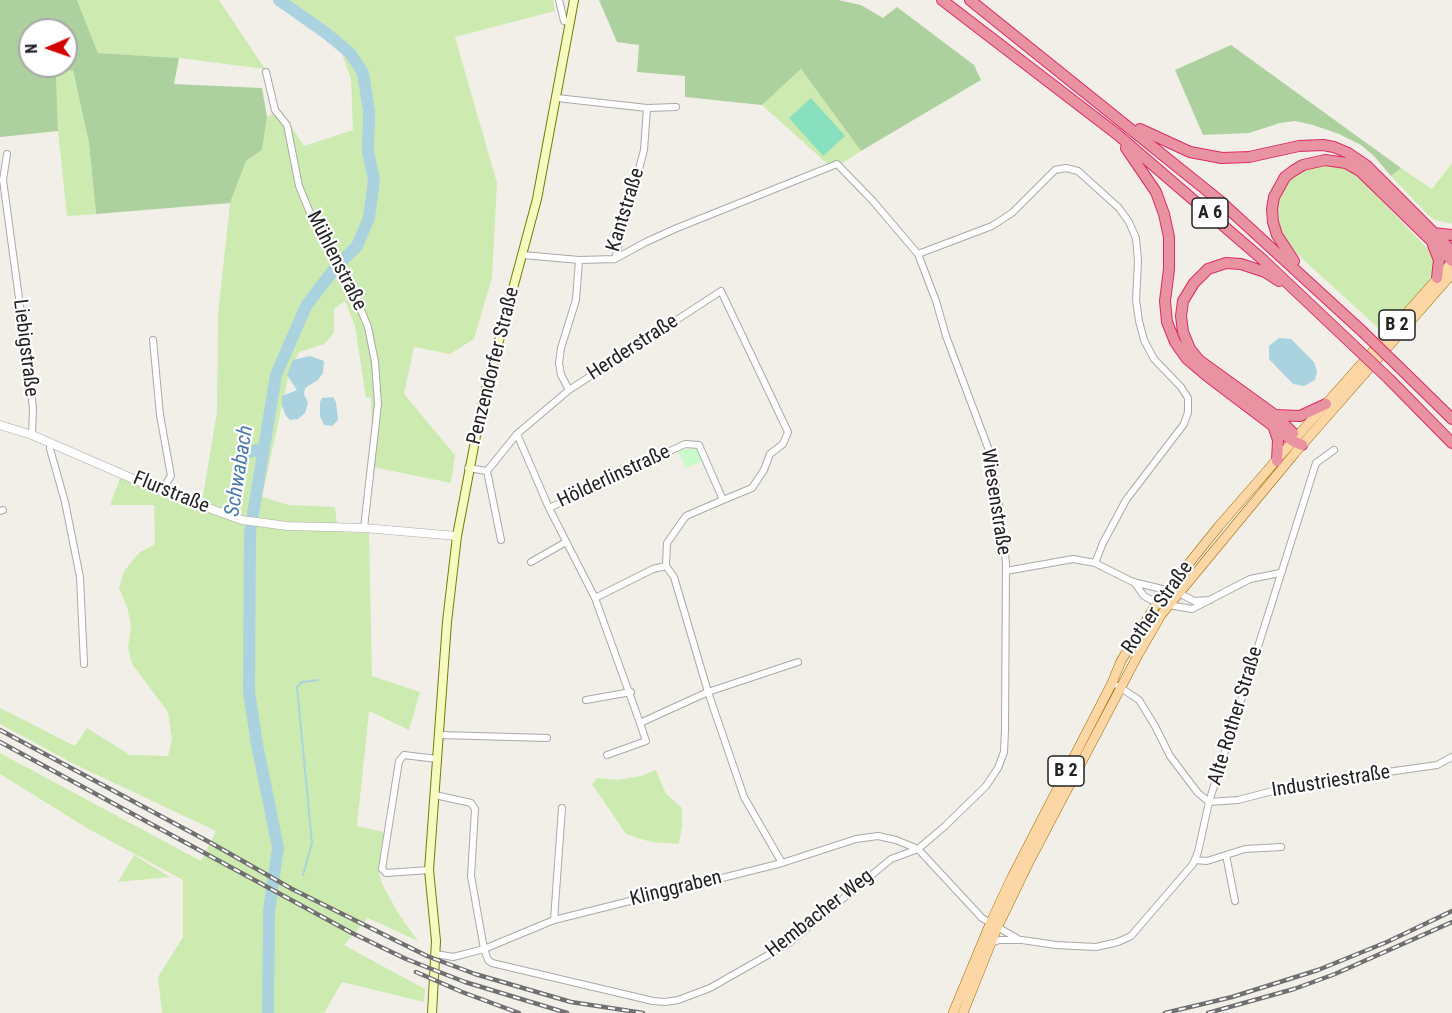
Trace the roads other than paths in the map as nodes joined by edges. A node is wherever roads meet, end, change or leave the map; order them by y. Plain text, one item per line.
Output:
1 (559, 0) edge
2 (574, 0) edge
3 (942, 0) edge
4 (970, 0) edge
5 (569, 22) junction
6 (266, 72) dead end
7 (556, 98) junction
8 (676, 107) dead end
9 (647, 108) junction
10 (1123, 121) junction
11 (1118, 135) junction
12 (7, 154) dead end
13 (1433, 233) junction
14 (1452, 235) edge
15 (1433, 245) junction
16 (1452, 251) edge
17 (918, 254) junction
18 (523, 255) junction
19 (615, 259) junction
20 (579, 260) junction
21 (1452, 262) edge
22 (1452, 274) edge
23 (1306, 278) junction
24 (1437, 278) junction
25 (1300, 295) junction
26 (153, 340) dead end
27 (569, 390) junction
28 (1326, 404) junction
29 (1273, 419) junction
30 (1452, 419) edge
31 (0, 425) edge
32 (517, 434) junction
33 (32, 435) junction
34 (1297, 441) junction
35 (50, 443) junction
36 (1452, 443) edge
37 (1334, 450) dead end
38 (1277, 461) junction
39 (468, 468) junction
40 (488, 471) junction
41 (161, 490) junction
42 (723, 500) junction
43 (549, 508) junction
44 (364, 528) junction
45 (457, 536) junction
46 (501, 540) dead end
47 (566, 542) junction
48 (531, 562) dead end
49 (1095, 563) junction
50 (666, 566) junction
51 (1006, 571) junction
52 (1280, 573) junction
53 (1133, 582) junction
54 (1167, 591) junction
55 (1179, 593) junction
56 (595, 598) junction
57 (1210, 600) junction
58 (1157, 603) junction
59 (1170, 605) junction
60 (798, 662) dead end
61 (84, 664) dead end
62 (1112, 683) junction
63 (1122, 687) junction
64 (631, 692) junction
65 (708, 692) junction
66 (586, 700) dead end
67 (640, 723) junction
68 (439, 735) junction
69 (547, 738) dead end
70 (607, 755) dead end
71 (1452, 757) edge
72 (437, 759) junction
73 (435, 795) junction
74 (1209, 802) junction
75 (562, 808) dead end
76 (1281, 847) dead end
77 (918, 849) junction
78 (1226, 855) junction
79 (1195, 860) junction
80 (782, 863) junction
81 (429, 870) junction
82 (1235, 901) dead end
83 (554, 920) junction
84 (994, 926) junction
85 (1022, 940) junction
86 (991, 942) junction
87 (484, 949) junction
88 (436, 954) junction
89 (432, 1013) edge
90 (953, 1013) edge
91 (963, 1013) edge

1 - 5 street
2 - 5 main road, Penzendorfer Straße
3 - 11 highway, A 6
4 - 10 highway, A 6
5 - 7 main road, Penzendorfer Straße
6 - 44 street, Mühlenstraße
7 - 9 street
7 - 18 main road, Penzendorfer Straße
8 - 9 street
9 - 19 street, Kantstraße
10 - 13 highway
10 - 23 highway, A 6
11 - 25 highway, A 6
11 - 29 highway
12 - 33 street, Liebigstraße
13 - 14 highway
13 - 16 highway
15 - 21 highway
15 - 23 highway
15 - 24 highway
17 - 19 street, Wiesenstraße
17 - 49 street
17 - 51 street, Wiesenstraße
18 - 20 street, Kantstraße
18 - 39 main road, Penzendorfer Straße
19 - 20 street, Kantstraße
20 - 27 street
21 - 24 main road, Rother Straße / B 2
22 - 34 main road, Rother Straße / B 2
23 - 30 highway, A 6, bridge
24 - 28 main road, Rother Straße / B 2
25 - 29 highway
25 - 36 highway, A 6, bridge
26 - 41 street
27 - 32 street, Herderstraße
27 - 42 street, Herderstraße
28 - 29 highway
28 - 34 main road, Rother Straße / B 2
29 - 34 highway
29 - 38 highway
31 - 33 street, Flurstraße
32 - 40 street, Herderstraße
32 - 43 street, Hölderlinstraße
33 - 35 street, Flurstraße
34 - 38 main road, Rother Straße / B 2
34 - 55 main road, Rother Straße / B 2
35 - 41 street, Flurstraße
35 - 61 street
37 - 52 street, Alte Rother Straße
38 - 54 main road, Rother Straße / B 2
39 - 40 street
39 - 45 main road, Penzendorfer Straße
40 - 46 street
41 - 44 street, Flurstraße
42 - 43 street, Hölderlinstraße
42 - 50 street
43 - 47 street
44 - 45 street, Flurstraße
45 - 68 main road, Penzendorfer Straße
47 - 48 street
47 - 56 street
49 - 51 street
49 - 53 street
50 - 56 street
50 - 65 street
51 - 77 street, Wiesenstraße
52 - 57 street
52 - 74 street, Alte Rother Straße
53 - 54 street
53 - 58 street
54 - 55 street
54 - 58 main road, Rother Straße / B 2
55 - 57 street
55 - 59 main road, Rother Straße / B 2
56 - 64 street
57 - 59 street
58 - 59 street
58 - 62 main road, Rother Straße / B 2
59 - 63 main road, Rother Straße / B 2
60 - 65 street
62 - 63 street
62 - 84 main road, Rother Straße / B 2
63 - 74 street
63 - 84 main road, Rother Straße / B 2
64 - 66 street
64 - 67 street
65 - 67 street
65 - 80 street
67 - 70 street
68 - 69 street
68 - 72 main road, Penzendorfer Straße
71 - 74 street, Industriestraße
72 - 73 main road, Penzendorfer Straße
72 - 81 street
73 - 81 main road, Penzendorfer Straße
73 - 87 street
74 - 79 street, Alte Rother Straße
75 - 83 street
76 - 78 street
77 - 80 street, Klinggraben
77 - 84 street
77 - 87 street, Hembacher Weg
78 - 79 street
78 - 82 street
79 - 85 street, Alte Rother Straße
80 - 83 street, Klinggraben
81 - 88 main road, Penzendorfer Straße
83 - 87 street, Klinggraben
84 - 85 street, Alte Rother Straße
84 - 86 main road, Rother Straße / B 2
84 - 90 main road, Rother Straße / B 2
85 - 86 street, Alte Rother Straße
86 - 91 main road, Rother Straße / B 2
87 - 88 street, Klinggraben
88 - 89 main road, Penzendorfer Straße

